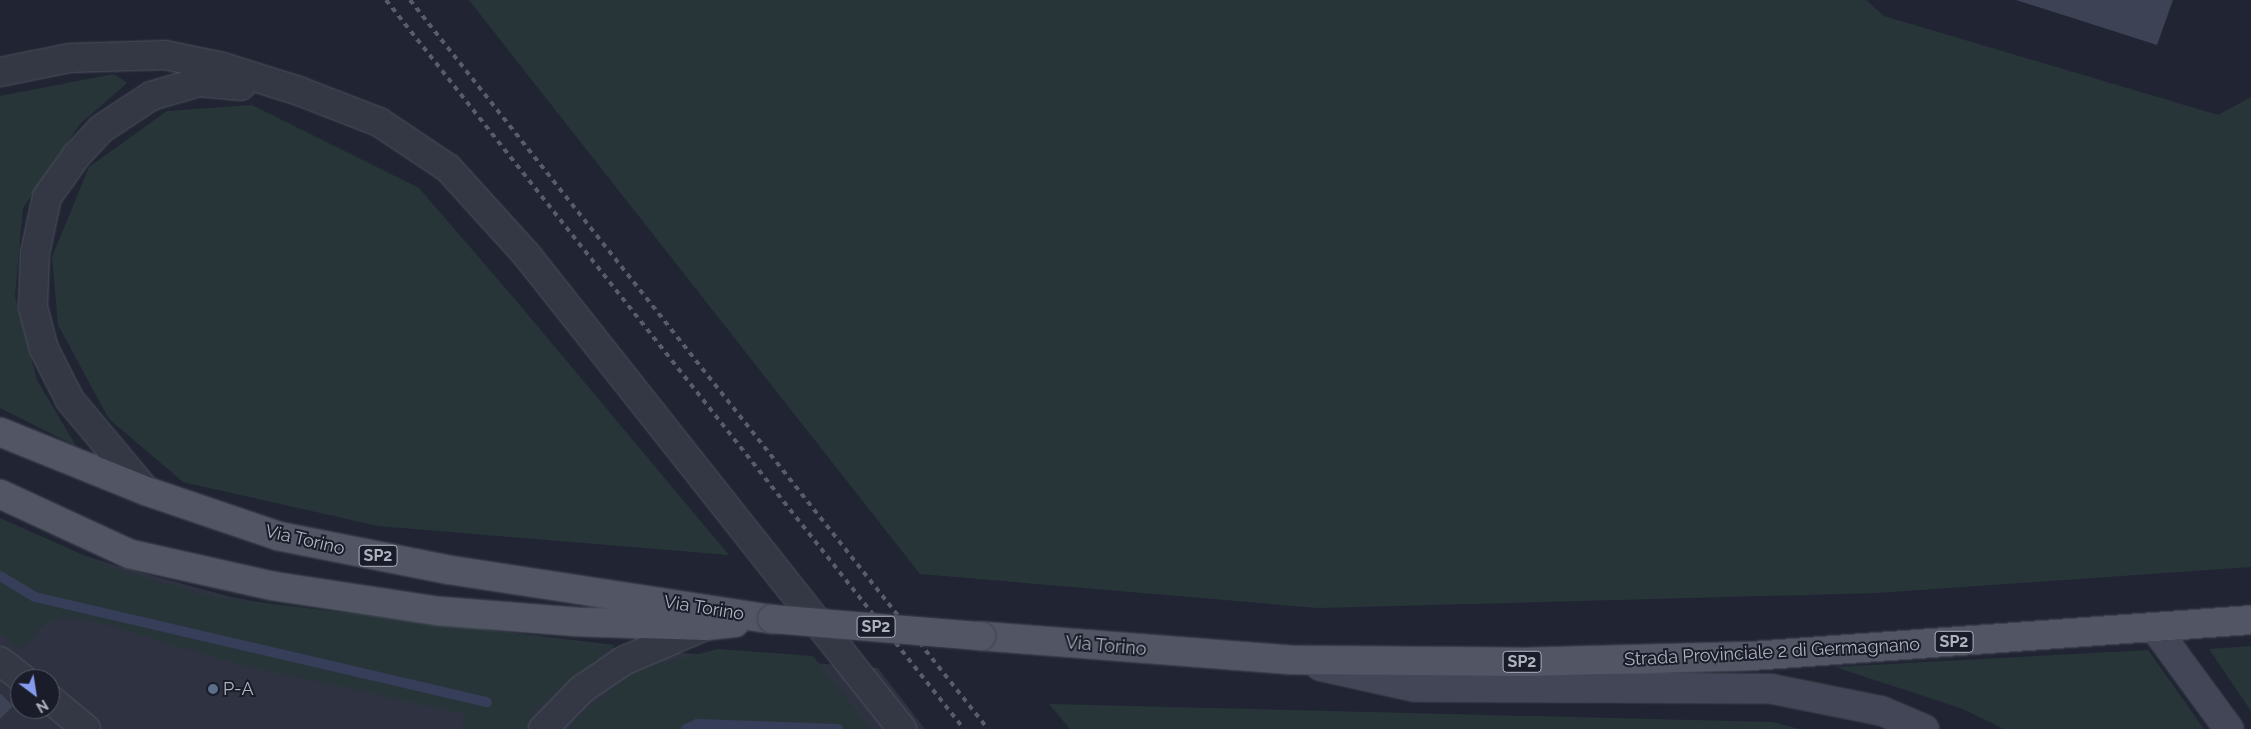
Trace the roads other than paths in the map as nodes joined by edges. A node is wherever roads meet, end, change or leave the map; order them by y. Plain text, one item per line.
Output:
1 (0, 72) edge
2 (299, 91) junction
3 (0, 432) edge
4 (146, 491) junction
5 (0, 494) edge
6 (772, 618) junction
7 (2251, 620) edge
8 (705, 626) junction
9 (2155, 628) junction
10 (1292, 660) junction
11 (0, 661) edge
12 (10, 669) edge
13 (60, 707) edge
14 (86, 729) edge
15 (542, 729) edge
16 (902, 729) edge
17 (1924, 729) edge
18 (2228, 729) edge

1 - 2 street
2 - 4 street
2 - 16 street
3 - 4 main road, Via Torino / SP2
4 - 6 main road, Via Torino / SP2
5 - 8 main road, Via Torino / SP2
6 - 8 main road, Via Torino / SP2
6 - 10 main road, Via Torino / SP2, bridge
7 - 9 main road, Strada Provinciale 2 di Germagnano / SP2
8 - 15 street
9 - 10 main road, Strada Provinciale 2 di Germagnano / SP2
9 - 18 main road
10 - 17 main road
11 - 12 street
13 - 14 street

